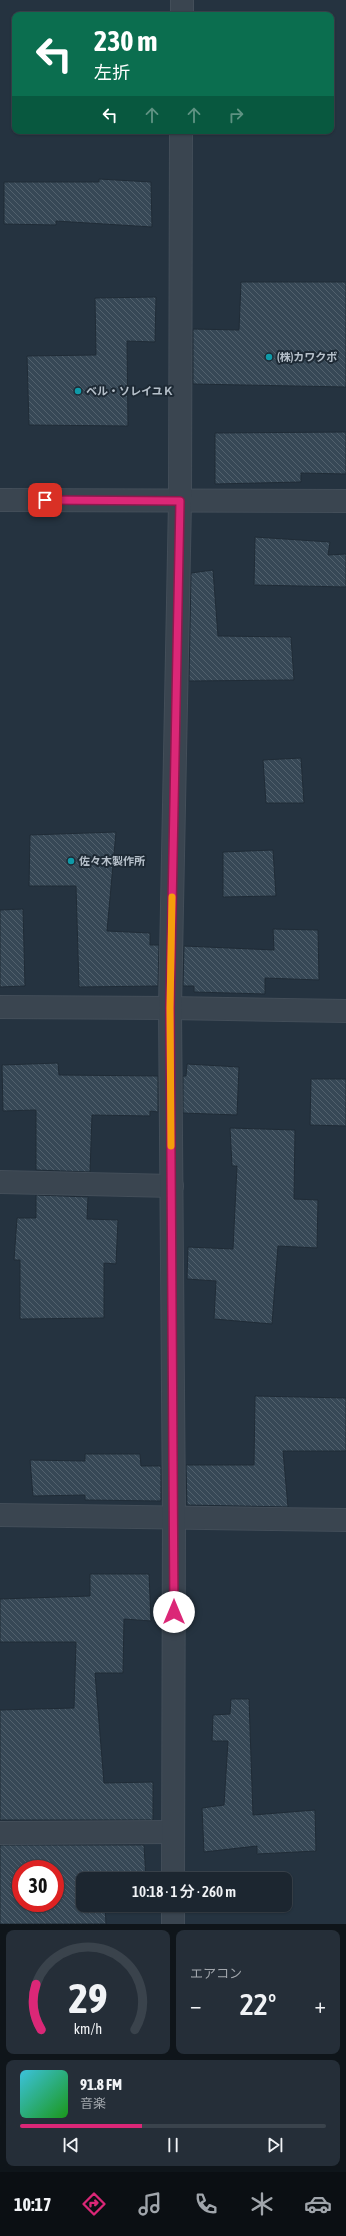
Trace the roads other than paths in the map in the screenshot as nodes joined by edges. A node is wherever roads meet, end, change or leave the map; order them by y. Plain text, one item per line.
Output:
1 (182, 0) edge
2 (182, 12) edge
3 (181, 134) edge
4 (0, 500) edge
5 (180, 501) junction
6 (346, 501) edge
7 (0, 1007) edge
8 (170, 1008) junction
9 (346, 1011) edge
10 (1, 1182) edge
11 (172, 1186) junction
12 (0, 1514) edge
13 (174, 1518) junction
14 (346, 1520) edge
15 (173, 1832) junction
16 (0, 1833) edge
17 (173, 1872) edge
18 (173, 1912) edge
19 (173, 1924) edge

1 - 2 street
3 - 5 street
4 - 5 street
5 - 6 street
5 - 8 street
7 - 8 street
8 - 9 street
8 - 11 street
10 - 11 street
11 - 13 street
12 - 13 street
13 - 14 street
13 - 15 street
15 - 16 street
15 - 17 street
18 - 19 street

